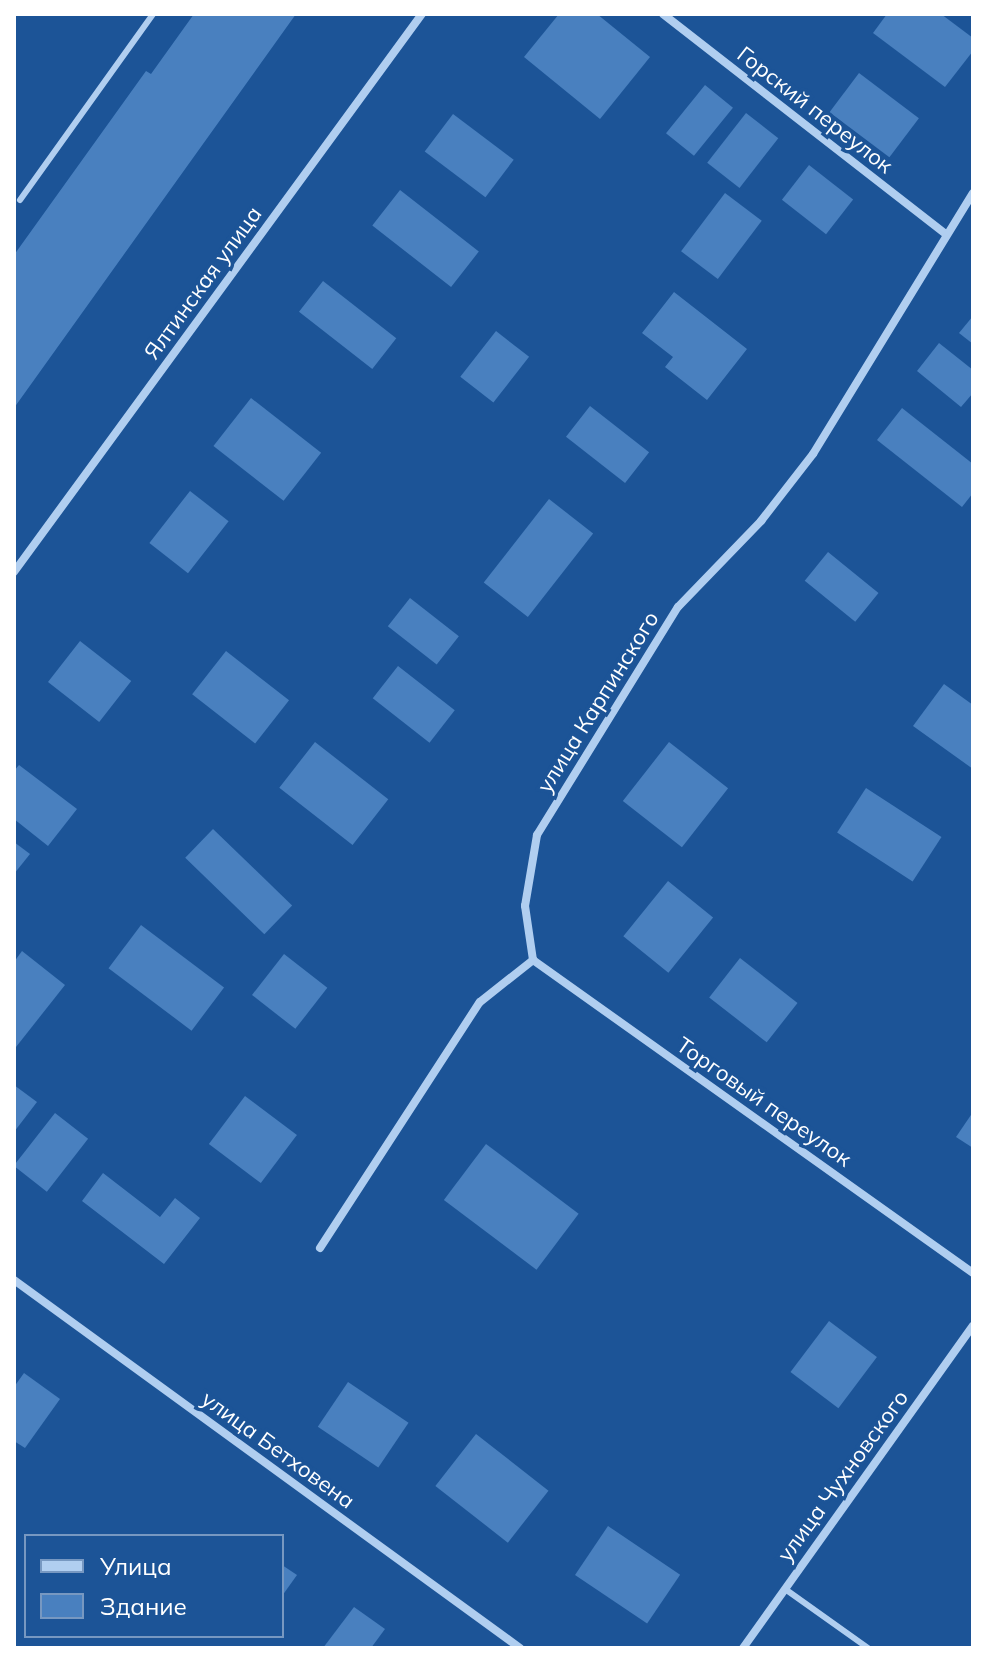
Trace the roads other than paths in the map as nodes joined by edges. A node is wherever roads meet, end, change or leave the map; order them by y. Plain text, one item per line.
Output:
1 (153, 14) edge
2 (422, 14) edge
3 (663, 14) edge
4 (973, 193) edge
5 (20, 200) dead end
6 (944, 233) junction
7 (14, 572) edge
8 (533, 960) junction
9 (320, 1248) dead end
10 (973, 1273) edge
11 (14, 1280) edge
12 (973, 1326) edge
13 (785, 1589) junction
14 (520, 1648) edge
15 (743, 1648) edge
16 (868, 1648) edge

1 - 5 lane
2 - 7 street, Ялтинская улица
3 - 6 street, Горский переулок
4 - 6 street, улица Карпинского
6 - 8 street, улица Карпинского
8 - 9 street
8 - 10 street, Торговый переулок
11 - 14 street, улица Бетховена
12 - 13 street, улица Чухновского
13 - 15 street, улица Чухновского
13 - 16 lane

